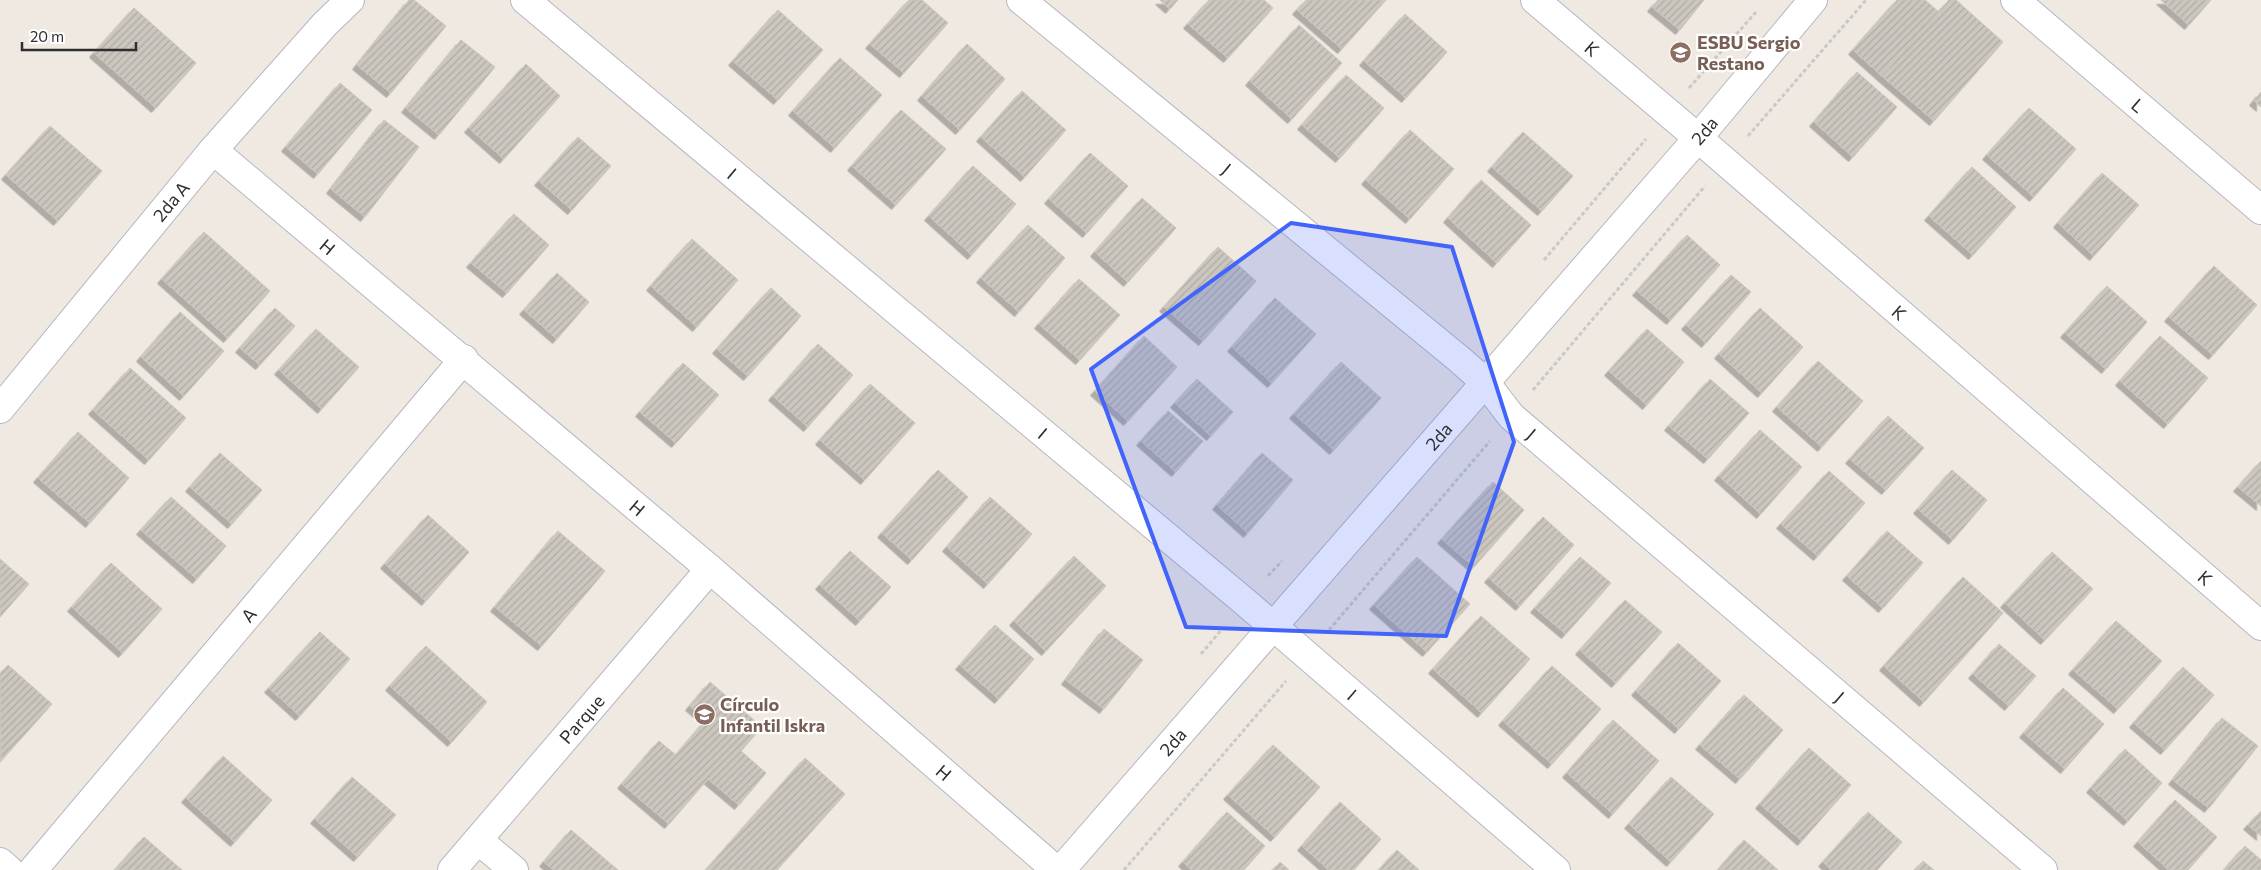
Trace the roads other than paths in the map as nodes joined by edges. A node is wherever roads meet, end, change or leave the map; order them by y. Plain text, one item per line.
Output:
1 (350, 0) edge
2 (525, 0) edge
3 (1021, 0) edge
4 (1535, 0) edge
5 (1813, 0) edge
6 (2015, 0) edge
7 (1698, 138) junction
8 (213, 150) junction
9 (2261, 210) edge
10 (464, 359) junction
11 (1485, 382) junction
12 (0, 409) edge
13 (710, 569) junction
14 (1274, 626) junction
15 (2261, 626) edge
16 (478, 840) junction
17 (0, 862) edge
18 (10, 870) edge
19 (33, 870) edge
20 (452, 870) edge
21 (514, 870) edge
22 (1056, 870) edge
23 (1060, 870) edge
24 (1556, 870) edge
25 (2043, 870) edge

1 - 8 street, 2da A
2 - 14 street, I
3 - 11 street, J
4 - 7 street, K
5 - 7 street, 2da
6 - 9 street, L
7 - 11 street, 2da
7 - 15 street, K
8 - 10 street, H
8 - 12 street, 2da A
10 - 13 street, H
10 - 19 street, A
11 - 14 street, 2da
11 - 25 street, J
13 - 16 street, Parque
13 - 22 street, H
14 - 23 street, 2da
14 - 24 street, I
16 - 20 street, Parque
16 - 21 street
17 - 18 street

